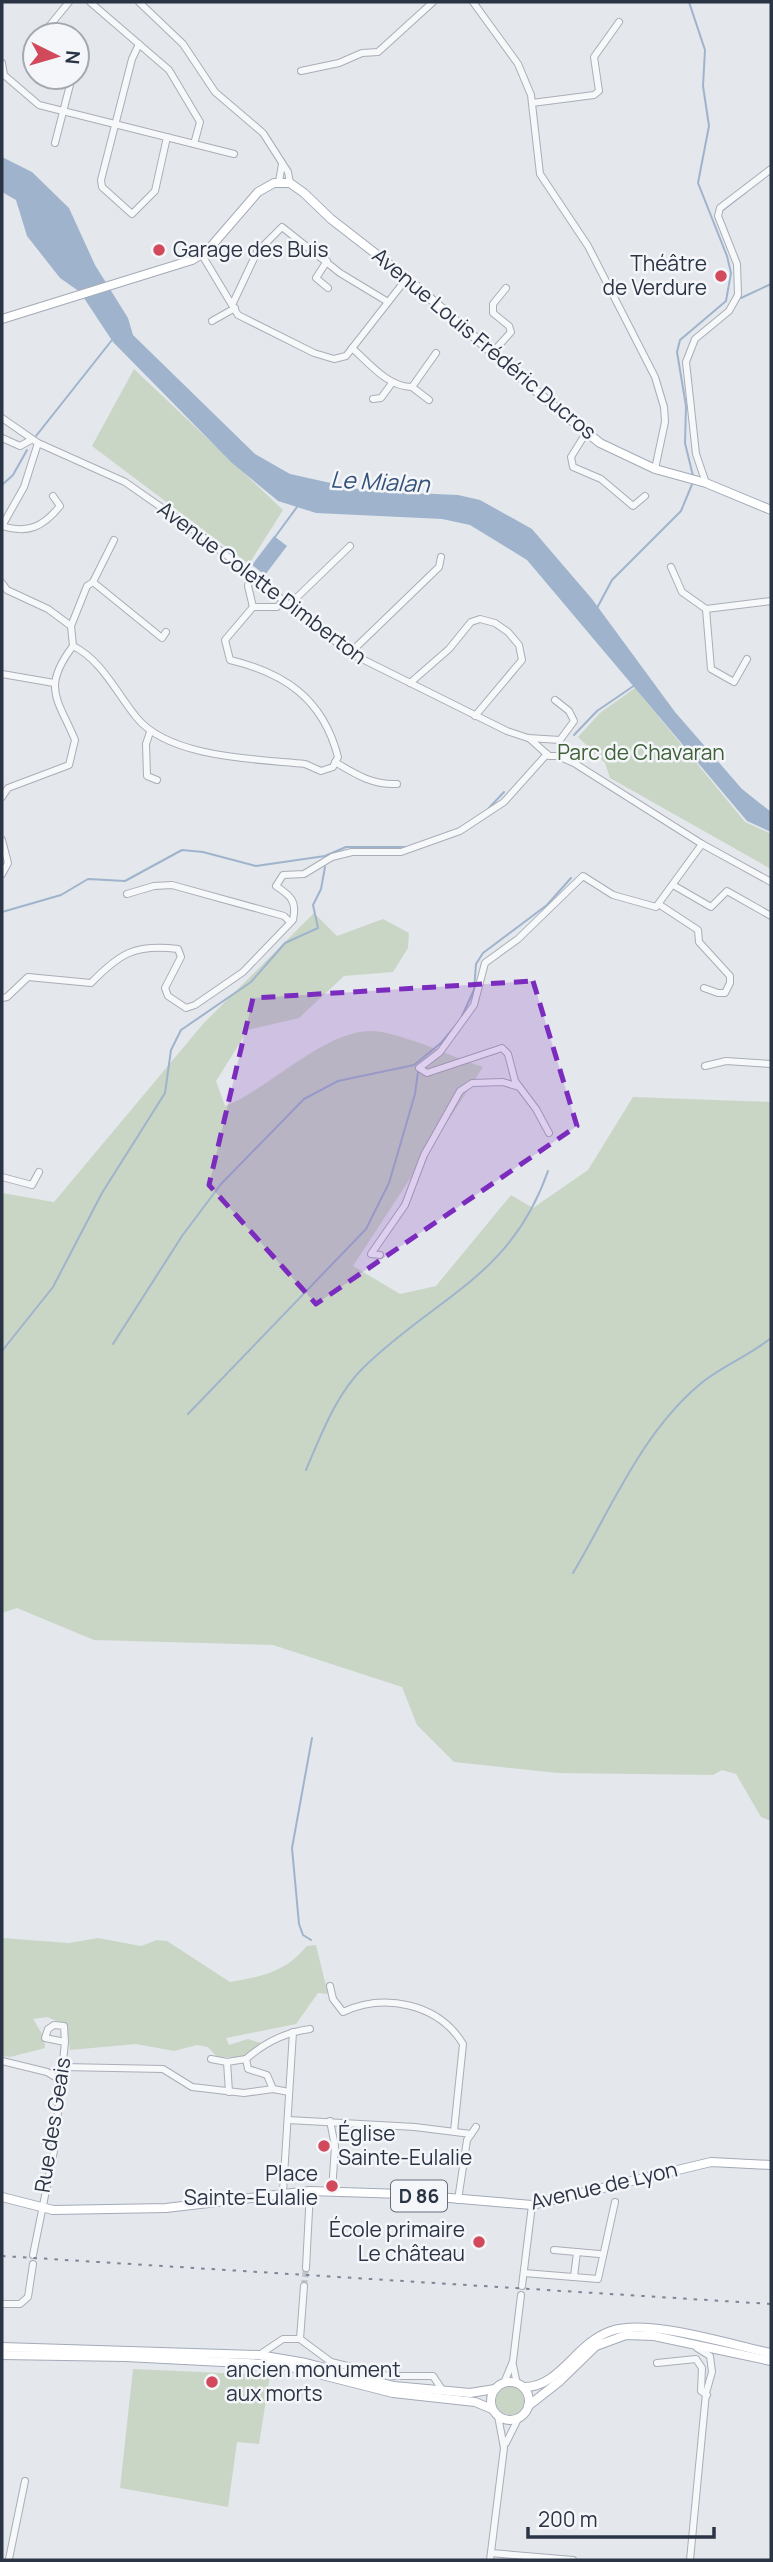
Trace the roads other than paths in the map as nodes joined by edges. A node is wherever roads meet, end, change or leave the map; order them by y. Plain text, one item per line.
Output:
1 (69, 2) edge
2 (90, 2) edge
3 (139, 2) edge
4 (433, 2) edge
5 (473, 2) edge
6 (52, 21) edge
7 (619, 22) dead end
8 (139, 44) junction
9 (2, 63) edge
10 (301, 71) dead end
11 (3, 75) edge
12 (69, 91) edge
13 (532, 103) junction
14 (64, 111) junction
15 (116, 124) junction
16 (167, 137) junction
17 (55, 143) dead end
18 (194, 144) junction
19 (234, 154) dead end
20 (282, 164) junction
21 (771, 169) edge
22 (279, 182) junction
23 (289, 183) junction
24 (202, 255) junction
25 (327, 261) junction
26 (407, 278) junction
27 (328, 288) dead end
28 (506, 288) dead end
29 (388, 302) junction
30 (234, 306) junction
31 (2, 319) edge
32 (212, 321) dead end
33 (352, 348) junction
34 (493, 352) junction
35 (436, 353) dead end
36 (391, 383) junction
37 (412, 387) junction
38 (373, 399) dead end
39 (429, 400) dead end
40 (2, 418) edge
41 (586, 433) junction
42 (2, 438) edge
43 (34, 442) junction
44 (655, 469) junction
45 (697, 481) junction
46 (53, 496) dead end
47 (645, 496) dead end
48 (771, 510) edge
49 (2, 526) edge
50 (114, 540) dead end
51 (350, 546) dead end
52 (441, 557) dead end
53 (671, 567) dead end
54 (250, 577) junction
55 (93, 582) junction
56 (2, 583) edge
57 (771, 601) edge
58 (285, 604) junction
59 (253, 607) junction
60 (771, 607) edge
61 (706, 609) junction
62 (71, 626) junction
63 (166, 632) dead end
64 (73, 646) junction
65 (350, 653) junction
66 (747, 659) dead end
67 (2, 674) edge
68 (54, 683) junction
69 (410, 683) junction
70 (555, 700) dead end
71 (475, 716) junction
72 (150, 732) junction
73 (528, 738) junction
74 (548, 739) junction
75 (562, 744) junction
76 (545, 751) junction
77 (558, 756) junction
78 (335, 762) junction
79 (575, 763) junction
80 (157, 780) dead end
81 (397, 785) dead end
82 (2, 797) edge
83 (2, 839) edge
84 (702, 844) junction
85 (2, 874) edge
86 (771, 882) edge
87 (673, 886) junction
88 (127, 894) dead end
89 (660, 905) junction
90 (771, 916) edge
91 (290, 922) junction
92 (704, 988) dead end
93 (2, 998) edge
94 (771, 1065) edge
95 (705, 1066) dead end
96 (520, 1087) junction
97 (549, 1133) dead end
98 (38, 1172) dead end
99 (2, 1177) edge
100 (380, 1255) dead end
101 (330, 1986) dead end
102 (310, 2029) dead end
103 (293, 2032) junction
104 (65, 2042) dead end
105 (211, 2059) dead end
106 (247, 2059) junction
107 (2, 2061) edge
108 (228, 2062) junction
109 (63, 2067) junction
110 (60, 2080) junction
111 (273, 2089) junction
112 (229, 2092) junction
113 (289, 2092) junction
114 (288, 2120) junction
115 (330, 2121) junction
116 (476, 2127) dead end
117 (454, 2131) junction
118 (471, 2134) junction
119 (771, 2165) edge
120 (312, 2191) junction
121 (283, 2192) junction
122 (332, 2192) junction
123 (2, 2197) edge
124 (458, 2200) junction
125 (615, 2202) dead end
126 (532, 2205) junction
127 (40, 2208) junction
128 (554, 2250) dead end
129 (577, 2252) junction
130 (599, 2254) dead end
131 (33, 2255) dead end
132 (33, 2264) dead end
133 (306, 2268) tunnel mouth
134 (524, 2273) junction
135 (574, 2277) junction
136 (304, 2286) tunnel mouth
137 (522, 2286) dead end
138 (521, 2295) dead end
139 (2, 2304) edge
140 (300, 2339) junction
141 (687, 2342) junction
142 (2, 2347) edge
143 (771, 2353) edge
144 (2, 2355) edge
145 (259, 2355) junction
146 (513, 2361) junction
147 (771, 2361) edge
148 (657, 2363) dead end
149 (505, 2383) junction
150 (520, 2385) junction
151 (495, 2389) junction
152 (443, 2391) junction
153 (706, 2393) junction
154 (528, 2406) junction
155 (492, 2409) junction
156 (498, 2416) junction
157 (518, 2419) junction
158 (504, 2448) junction
159 (25, 2480) dead end
160 (491, 2556) edge
161 (9, 2559) edge
162 (573, 2560) edge
163 (690, 2560) edge

1 - 6 street
2 - 8 street
3 - 20 street
4 - 10 street
5 - 13 street
7 - 13 street
8 - 15 street
8 - 18 street
9 - 11 street
11 - 14 street
12 - 14 street
13 - 44 street
14 - 15 street
14 - 17 street
15 - 16 street
15 - 16 street
16 - 18 street
18 - 19 street
20 - 22 street
20 - 23 street
21 - 45 street
22 - 23 main road
22 - 24 main road
23 - 26 main road, Avenue Louis Frédéric Ducros
24 - 30 street
24 - 31 main road
25 - 27 street
25 - 29 street
25 - 30 street
26 - 29 street
26 - 34 main road, Avenue Louis Frédéric Ducros
28 - 34 street
29 - 33 street
30 - 32 street
30 - 33 street
33 - 36 street
34 - 41 main road, Avenue Louis Frédéric Ducros
35 - 37 street
36 - 37 street
36 - 38 street
37 - 39 street
40 - 43 street, Avenue Colette Dimberton
41 - 44 main road, Avenue Louis Frédéric Ducros
41 - 47 street
42 - 43 street
43 - 49 street
43 - 54 street, Avenue Colette Dimberton
44 - 45 main road, Avenue Louis Frédéric Ducros
45 - 48 main road, Avenue Louis Frédéric Ducros
46 - 49 street
50 - 55 street
51 - 58 street
52 - 65 street
53 - 61 street
54 - 58 street, Avenue Colette Dimberton
54 - 59 street
55 - 62 street
55 - 63 street
56 - 62 street
57 - 60 street
57 - 61 street
58 - 59 street
58 - 65 street, Avenue Colette Dimberton
59 - 78 street
61 - 66 street
62 - 64 street
64 - 68 street
64 - 72 street
65 - 69 street, Avenue Colette Dimberton
67 - 68 street
68 - 82 street
69 - 71 street, Avenue Colette Dimberton
69 - 71 street
70 - 75 street
71 - 73 street, Avenue Colette Dimberton
72 - 78 street
72 - 80 street
73 - 74 street, Avenue Colette Dimberton
73 - 76 street, Avenue Colette Dimberton
74 - 75 street, Avenue Colette Dimberton
74 - 76 street
75 - 77 street
75 - 79 street, Avenue Colette Dimberton
76 - 77 street, Avenue Colette Dimberton
76 - 91 street
77 - 79 street, Avenue Colette Dimberton
78 - 81 street
79 - 84 street, Avenue Colette Dimberton
83 - 85 street
84 - 86 street, Avenue Colette Dimberton
84 - 87 street
87 - 89 street
87 - 90 street
88 - 91 street
89 - 92 street
89 - 96 street
91 - 93 street
94 - 95 street
96 - 97 street
96 - 100 street
98 - 99 street
101 - 117 street
102 - 103 street
103 - 106 street
103 - 113 street
104 - 109 street, Rue des Geais
105 - 108 street
106 - 108 street
106 - 111 street
107 - 110 street
108 - 112 street
109 - 110 street, Rue des Geais
109 - 112 street
110 - 127 street, Rue des Geais
111 - 112 street
111 - 113 street
113 - 114 street
114 - 115 street
114 - 121 street
115 - 117 street
115 - 122 street
116 - 118 street
117 - 118 street
118 - 124 street
119 - 126 main road, Avenue de Lyon / D 86
120 - 121 main road, D 86
120 - 122 main road, Avenue de Lyon / D 86
120 - 133 street
121 - 127 main road, D 86
122 - 124 main road, Avenue de Lyon / D 86
123 - 127 main road, D 86
124 - 126 main road, Avenue de Lyon / D 86
125 - 135 street
126 - 134 street
127 - 131 street, Rue des Geais
128 - 129 street
129 - 130 street
129 - 135 street
132 - 139 street
134 - 135 street
134 - 137 street
136 - 140 street
138 - 146 street
140 - 145 street
140 - 152 street
141 - 147 main road
141 - 153 street
141 - 154 main road
142 - 145 main road
143 - 150 main road
144 - 155 main road
145 - 152 main road
146 - 149 street
146 - 150 street
148 - 153 street
149 - 150 main road
149 - 151 main road
150 - 154 main road
151 - 152 main road
151 - 155 main road
153 - 163 street
154 - 157 main road
155 - 156 main road
156 - 157 main road
156 - 158 street
157 - 158 street
158 - 160 street
159 - 161 street
160 - 162 street

